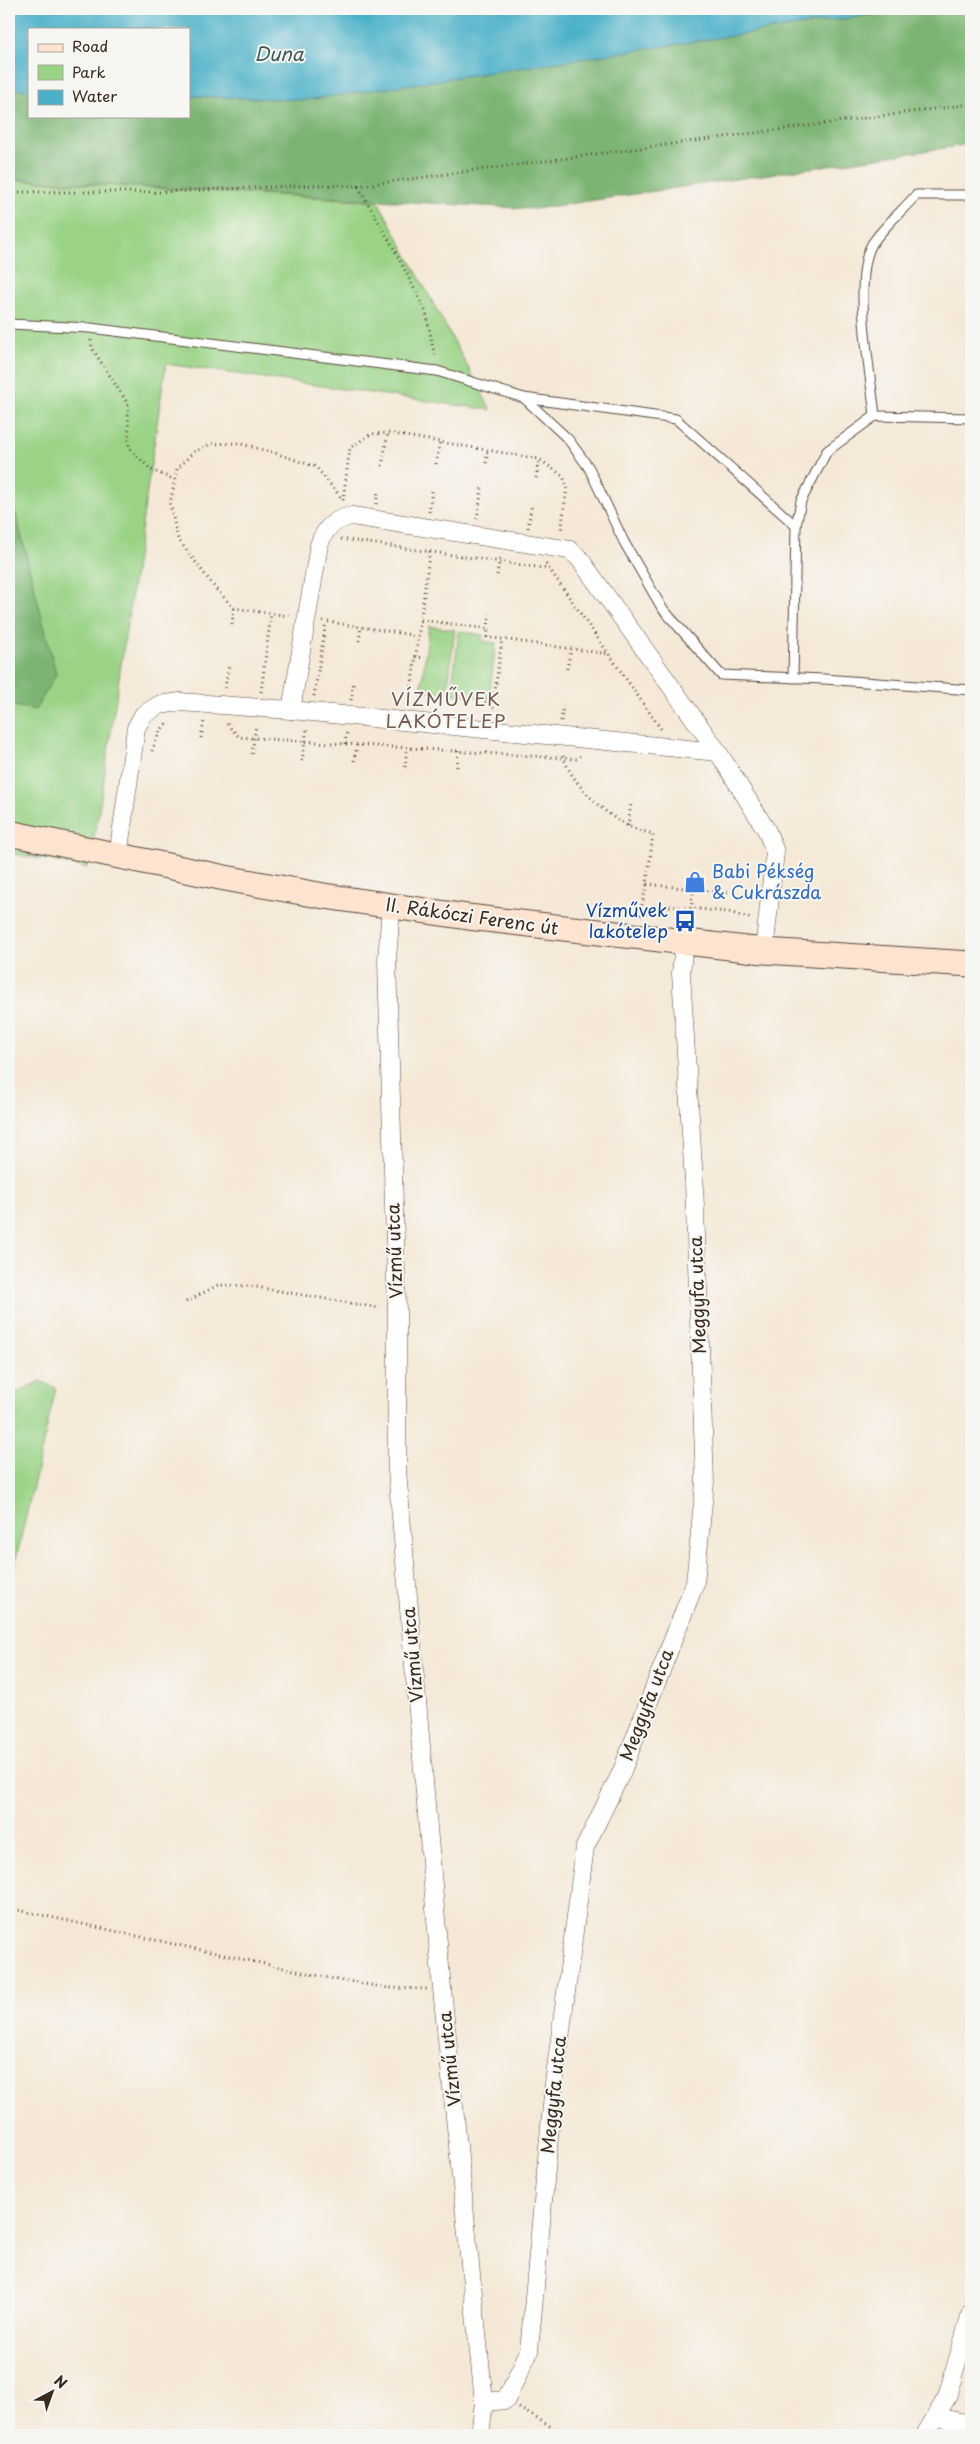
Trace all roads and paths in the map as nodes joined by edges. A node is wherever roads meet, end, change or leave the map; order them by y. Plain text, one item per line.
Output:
1 (971, 104) edge
2 (358, 186) junction
3 (9, 192) edge
4 (971, 195) edge
5 (9, 324) edge
6 (90, 328) junction
7 (437, 371) junction
8 (524, 398) junction
9 (875, 416) junction
10 (971, 418) edge
11 (388, 433) junction
12 (440, 442) junction
13 (488, 450) junction
14 (539, 459) junction
15 (486, 463) dead end
16 (436, 464) dead end
17 (382, 466) dead end
18 (536, 478) dead end
19 (173, 479) junction
20 (482, 488) dead end
21 (532, 504) dead end
22 (796, 526) junction
23 (433, 528) junction
24 (474, 534) junction
25 (334, 539) dead end
26 (526, 542) junction
27 (559, 547) junction
28 (430, 550) junction
29 (500, 560) junction
30 (497, 575) dead end
31 (234, 608) junction
32 (271, 614) junction
33 (490, 614) dead end
34 (306, 619) junction
35 (421, 620) junction
36 (326, 622) junction
37 (232, 624) dead end
38 (361, 627) junction
39 (488, 629) junction
40 (418, 636) junction
41 (502, 639) junction
42 (359, 641) dead end
43 (571, 648) junction
44 (610, 654) junction
45 (416, 656) junction
46 (425, 658) dead end
47 (567, 669) dead end
48 (794, 678) junction
49 (971, 690) edge
50 (485, 698) dead end
51 (493, 704) junction
52 (260, 707) junction
53 (291, 710) junction
54 (311, 712) junction
55 (172, 718) dead end
56 (204, 721) dead end
57 (406, 721) junction
58 (228, 724) dead end
59 (490, 729) junction
60 (201, 738) dead end
61 (254, 738) junction
62 (304, 742) junction
63 (357, 745) junction
64 (673, 747) junction
65 (407, 748) junction
66 (458, 751) junction
67 (718, 752) junction
68 (487, 753) junction
69 (252, 754) dead end
70 (148, 756) dead end
71 (564, 758) junction
72 (577, 759) dead end
73 (302, 761) dead end
74 (354, 761) dead end
75 (405, 767) dead end
76 (457, 767) dead end
77 (631, 803) dead end
78 (628, 826) junction
79 (9, 833) edge
80 (118, 856) junction
81 (647, 884) junction
82 (693, 889) junction
83 (728, 893) dead end
84 (391, 906) junction
85 (691, 908) junction
86 (632, 916) dead end
87 (639, 916) junction
88 (767, 924) junction
89 (684, 943) junction
90 (764, 951) junction
91 (971, 964) edge
92 (186, 1302) dead end
93 (397, 1311) junction
94 (9, 1908) edge
95 (442, 1989) junction
96 (971, 2313) edge
97 (506, 2400) junction
98 (484, 2402) junction
99 (936, 2417) junction
100 (971, 2424) edge
101 (480, 2435) edge
102 (564, 2435) edge
103 (925, 2435) edge

1 - 2 path
2 - 3 path
2 - 7 path
4 - 9 lane
5 - 6 lane
6 - 7 lane
6 - 19 path
7 - 8 lane
8 - 22 lane
8 - 48 lane
9 - 10 lane
9 - 22 lane
11 - 12 path
11 - 17 path
11 - 19 path
12 - 13 path
12 - 16 path
13 - 14 path
13 - 15 path
14 - 18 path
14 - 27 path
19 - 31 path
20 - 24 path
21 - 26 path
22 - 48 lane
23 - 24 street
23 - 28 path
23 - 34 street
24 - 26 street
25 - 28 path
26 - 27 street
27 - 67 street
28 - 29 path
28 - 35 path
29 - 30 path
29 - 44 path
31 - 32 path
31 - 37 path
32 - 34 path
32 - 52 path
33 - 39 path
34 - 36 path
34 - 53 street
35 - 39 path
35 - 40 path
36 - 38 path
36 - 54 path
38 - 40 path
38 - 42 path
39 - 41 path
40 - 45 path
41 - 43 path
41 - 51 path
43 - 44 path
43 - 47 path
44 - 64 path
45 - 46 path
45 - 57 path
48 - 49 lane
50 - 51 path
51 - 59 path
52 - 53 street
52 - 61 path
52 - 80 street
53 - 54 street
54 - 57 street
54 - 62 path
55 - 70 path
56 - 60 path
57 - 59 street
58 - 61 path
59 - 64 street
59 - 68 path
61 - 62 path
61 - 69 path
62 - 63 path
62 - 73 path
63 - 65 path
63 - 74 path
64 - 67 street
65 - 66 path
65 - 75 path
66 - 68 path
66 - 76 path
67 - 88 street
68 - 71 path
71 - 72 path
71 - 78 path
77 - 78 path
78 - 81 path
79 - 80 main road, II. Rákóczi Ferenc út
80 - 84 main road, II. Rákóczi Ferenc út
81 - 82 path
81 - 87 path
82 - 83 path
82 - 85 path
84 - 89 main road, II. Rákóczi Ferenc út
84 - 93 street, Vízmű utca
85 - 87 path
85 - 88 path
86 - 87 path
88 - 90 street
89 - 90 main road, II. Rákóczi Ferenc út
89 - 97 street, Meggyfa utca
90 - 91 main road, II. Rákóczi Ferenc út
92 - 93 path
93 - 95 street, Vízmű utca
94 - 95 path
95 - 98 street, Vízmű utca
96 - 99 street
97 - 98 street
97 - 102 path
98 - 101 street
99 - 100 street
99 - 103 street

